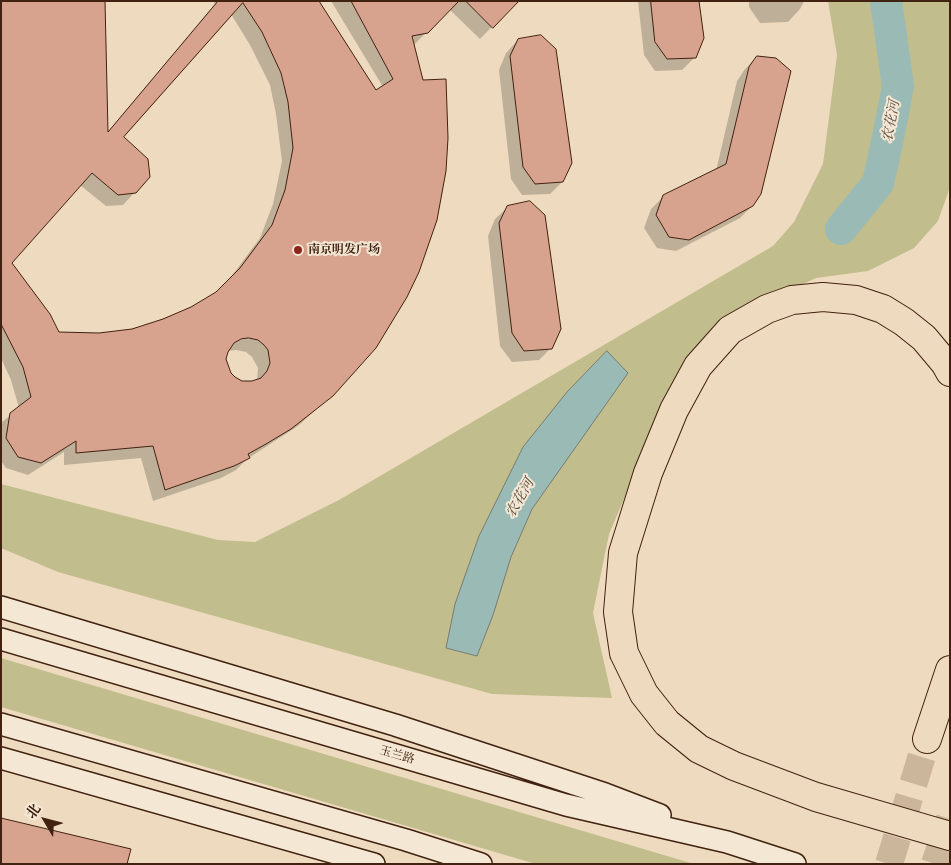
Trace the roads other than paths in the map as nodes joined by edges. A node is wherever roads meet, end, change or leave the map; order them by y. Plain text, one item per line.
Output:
1 (950, 372) edge
2 (1, 607) edge
3 (1, 640) edge
4 (950, 670) edge
5 (1, 724) edge
6 (927, 739) tunnel mouth
7 (1, 758) edge
8 (950, 836) edge
9 (727, 842) junction
10 (374, 864) edge
11 (481, 864) edge
12 (795, 864) edge

1 - 8 highway
2 - 9 main road
3 - 9 main road, 玉兰路
4 - 6 highway
5 - 11 main road
7 - 10 main road
9 - 12 main road, 玉兰路

